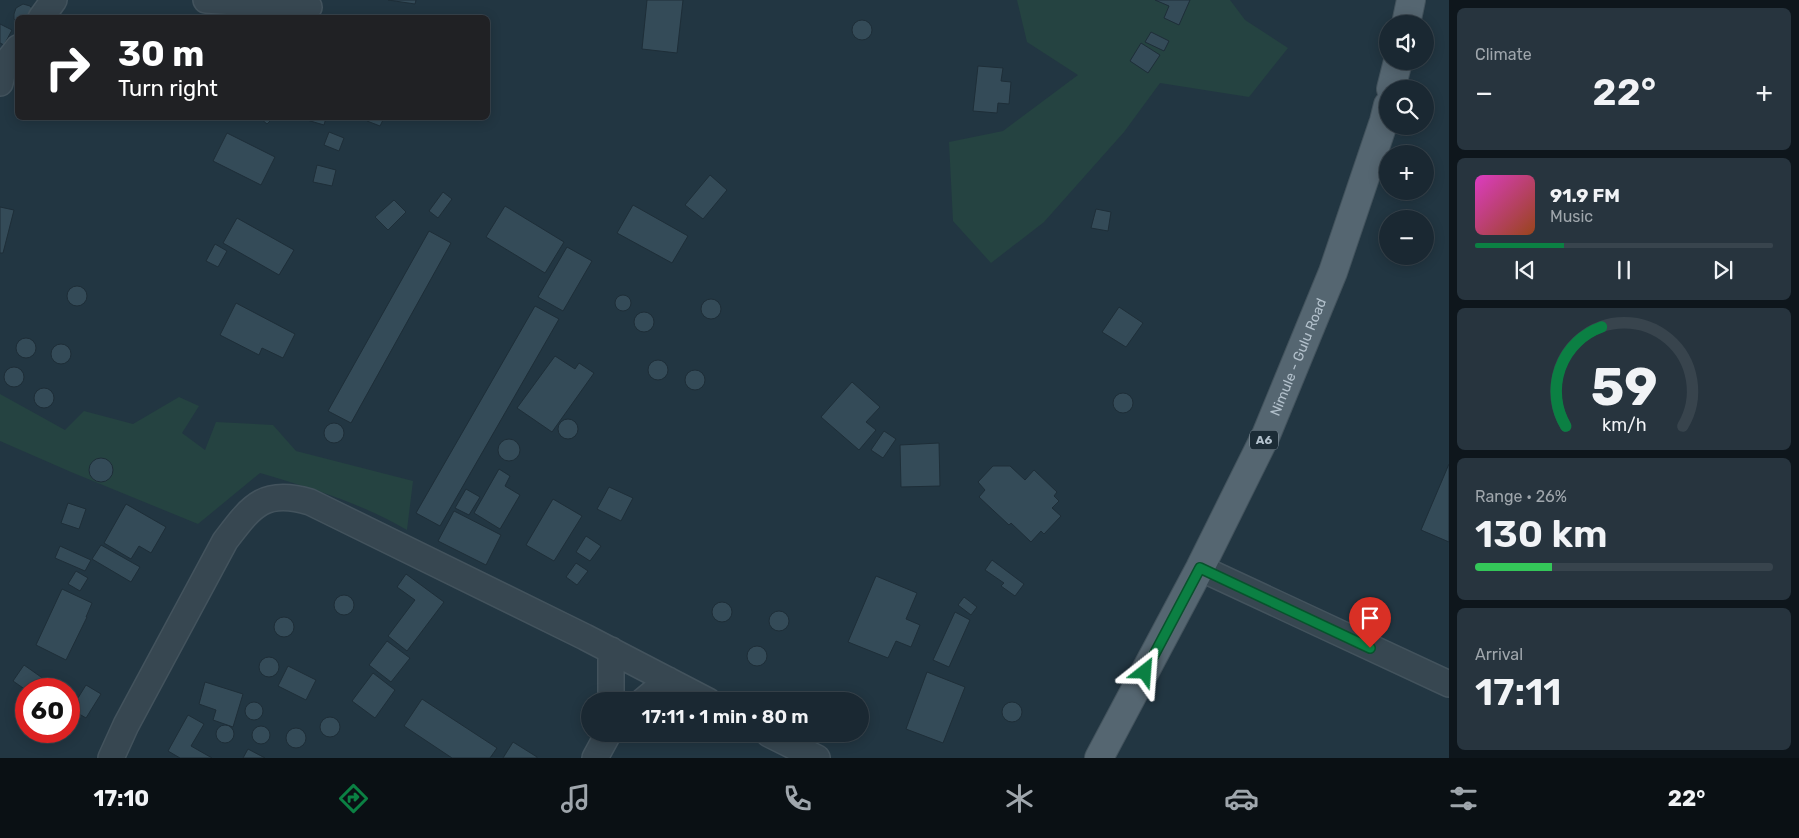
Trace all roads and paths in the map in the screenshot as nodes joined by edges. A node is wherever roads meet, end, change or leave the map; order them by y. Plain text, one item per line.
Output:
1 (54, 0) edge
2 (206, 0) edge
3 (1411, 0) edge
4 (309, 7) dead end
5 (43, 15) edge
6 (1408, 15) edge
7 (15, 52) edge
8 (0, 84) edge
9 (1379, 135) edge
10 (1200, 568) junction
11 (611, 650) junction
12 (668, 680) junction
13 (1449, 684) edge
14 (610, 692) edge
15 (654, 692) edge
16 (691, 692) edge
17 (604, 742) edge
18 (785, 742) edge
19 (111, 758) edge
20 (595, 758) edge
21 (817, 758) edge
22 (1099, 758) edge

1 - 5 street
2 - 4 street
3 - 6 main road
7 - 8 street
9 - 10 main road, Nimule - Gulu Road / A6
10 - 13 street
10 - 22 main road, Nimule - Gulu Road / A6
11 - 12 street
11 - 14 street
11 - 19 street
12 - 15 street
12 - 16 street
17 - 20 street
18 - 21 street

